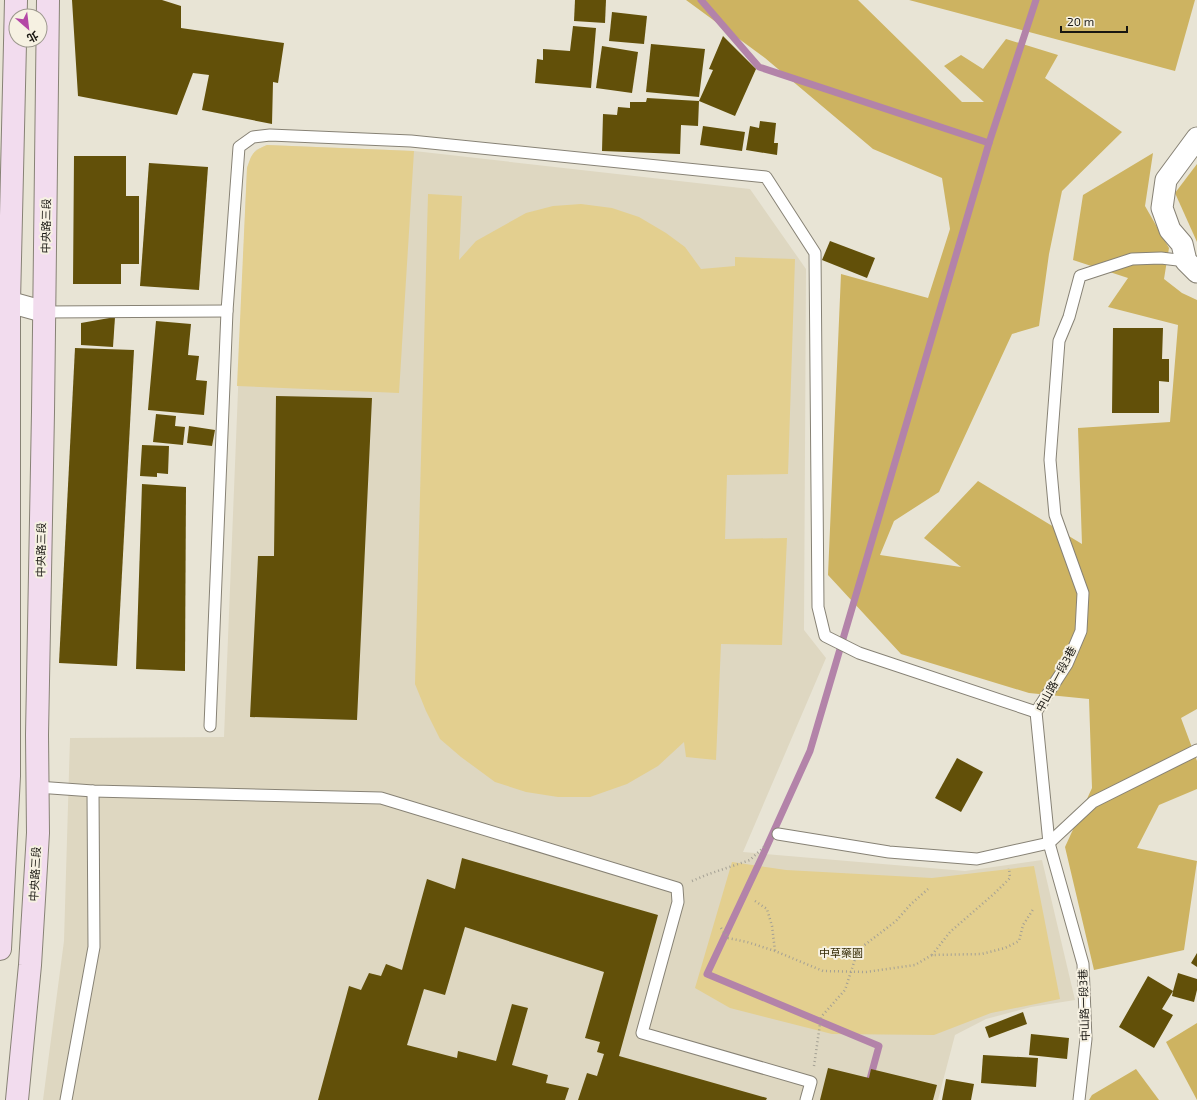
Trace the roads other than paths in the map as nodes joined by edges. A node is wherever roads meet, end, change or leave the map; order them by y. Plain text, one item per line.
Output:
1 (16, 0) edge
2 (48, 0) edge
3 (1197, 138) edge
4 (1192, 267) edge
5 (4, 302) edge
6 (227, 311) junction
7 (45, 312) junction
8 (1036, 712) junction
9 (210, 726) dead end
10 (1197, 750) edge
11 (4, 776) edge
12 (37, 787) junction
13 (93, 791) junction
14 (778, 834) road end
15 (1050, 843) junction
16 (0, 949) edge
17 (17, 1100) edge
18 (66, 1100) edge
19 (806, 1100) edge
20 (1080, 1100) edge

1 - 5 street
2 - 7 street, 中央路三段
3 - 4 street
4 - 8 lane, 中山路一段3巷
5 - 7 street
5 - 11 street
6 - 7 lane
6 - 8 lane
6 - 9 lane
7 - 12 street, 中央路三段
8 - 15 lane, 中山路一段3巷
10 - 15 lane
11 - 16 street
12 - 13 lane
12 - 17 street, 中央路三段
13 - 18 lane
13 - 19 lane
14 - 15 lane
15 - 20 lane, 中山路一段3巷

